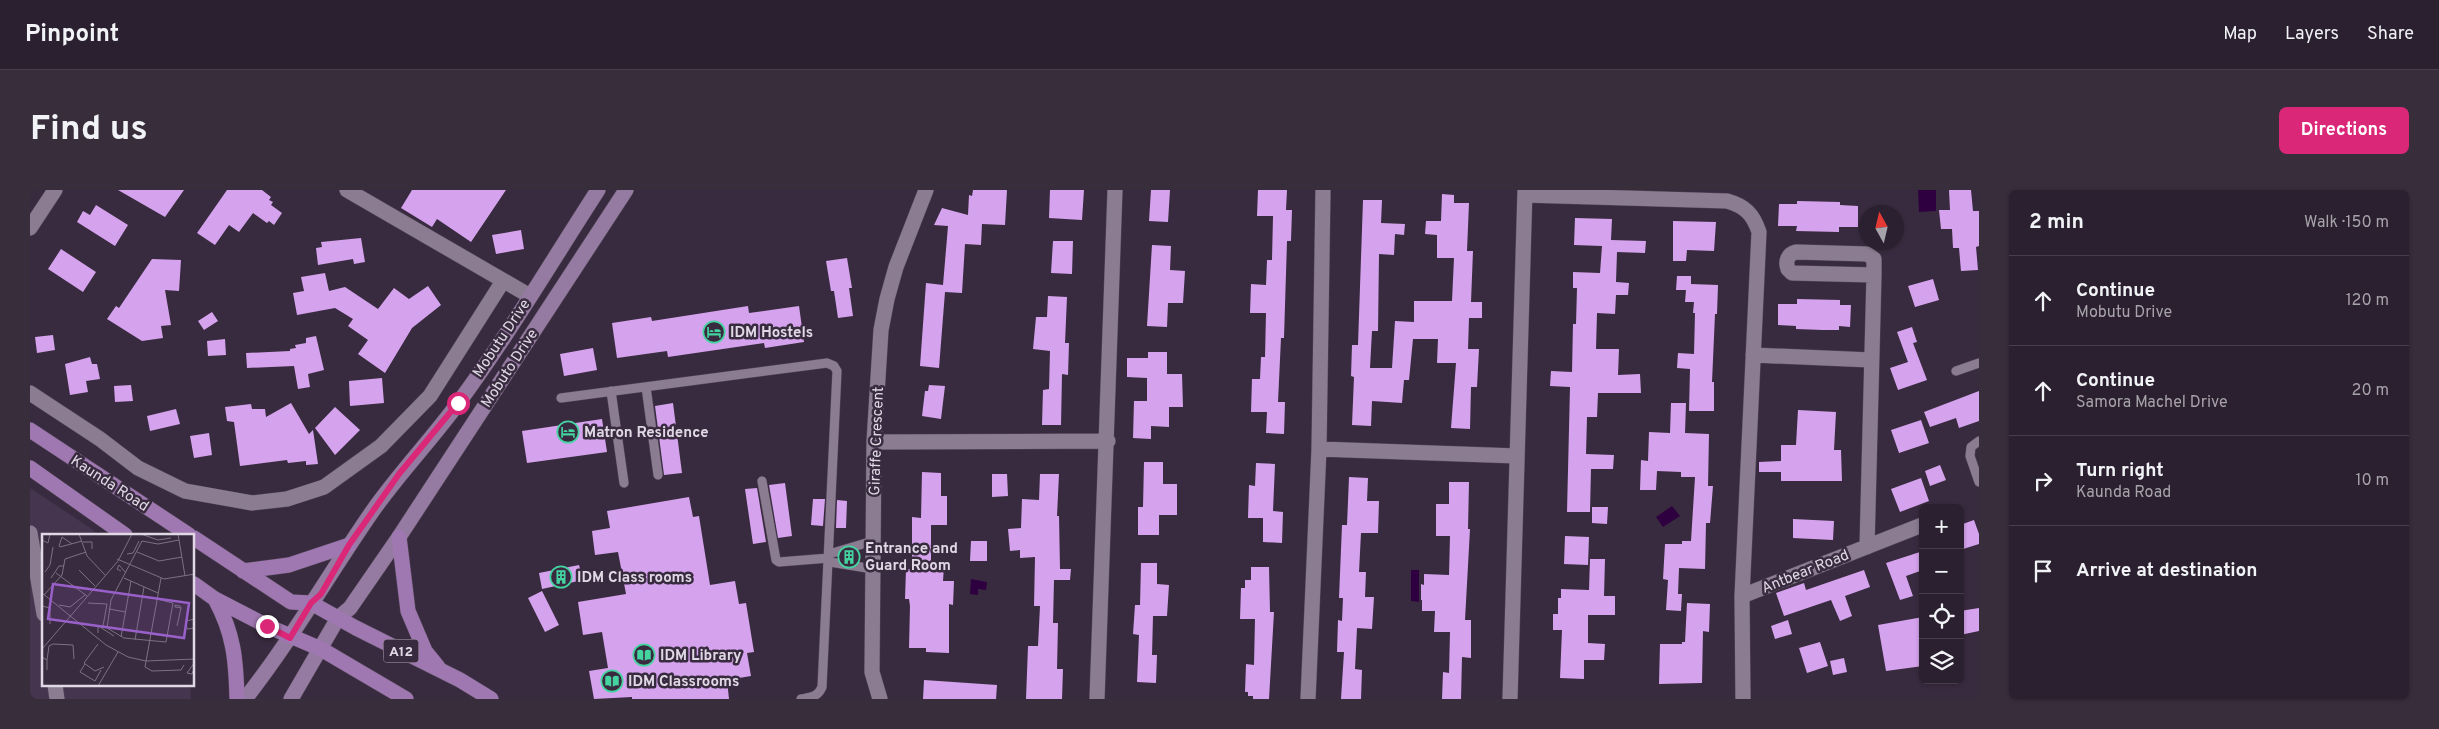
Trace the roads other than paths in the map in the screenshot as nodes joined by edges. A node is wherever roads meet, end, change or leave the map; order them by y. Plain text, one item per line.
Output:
1 (55, 190) edge
2 (347, 190) edge
3 (598, 190) edge
4 (626, 190) edge
5 (926, 190) edge
6 (1115, 190) edge
7 (1323, 190) edge
8 (1525, 193) edge
9 (30, 228) edge
10 (1874, 275) junction
11 (503, 281) junction
12 (530, 296) junction
13 (1753, 355) junction
14 (1872, 360) junction
15 (1979, 363) edge
16 (1956, 371) dead end
17 (646, 387) junction
18 (611, 391) junction
19 (30, 393) edge
20 (561, 398) dead end
21 (30, 430) edge
22 (1108, 441) junction
23 (1979, 441) edge
24 (874, 442) junction
25 (1319, 449) junction
26 (1517, 456) junction
27 (30, 468) edge
28 (658, 475) dead end
29 (762, 481) dead end
30 (1979, 482) edge
31 (624, 483) dead end
32 (1919, 526) edge
33 (30, 533) edge
34 (124, 534) edge
35 (188, 534) edge
36 (399, 537) junction
37 (195, 539) edge
38 (873, 542) junction
39 (349, 545) junction
40 (1867, 547) junction
41 (829, 558) junction
42 (873, 569) junction
43 (244, 571) junction
44 (195, 585) edge
45 (1742, 596) junction
46 (215, 599) junction
47 (42, 602) edge
48 (311, 603) junction
49 (338, 618) junction
50 (290, 638) junction
51 (321, 649) junction
52 (460, 680) junction
53 (237, 699) edge
54 (245, 699) edge
55 (292, 699) edge
56 (404, 699) edge
57 (491, 699) edge
58 (801, 699) edge
59 (880, 699) edge
60 (1098, 699) edge
61 (1308, 699) edge
62 (1510, 699) edge
63 (1743, 699) edge

1 - 9 street
2 - 11 street
3 - 12 main road, Mobutu Drive
4 - 36 main road, Mobuto Drive
5 - 24 street, Giraffe Crescent
6 - 22 street
7 - 25 street
8 - 13 street
8 - 26 street
10 - 10 street
10 - 14 street
11 - 12 street
11 - 19 street
12 - 39 main road, Mobutu Drive
13 - 14 street
13 - 45 street
14 - 40 street
15 - 16 lane
17 - 18 lane
17 - 28 lane
17 - 41 lane
18 - 20 lane
18 - 31 lane
21 - 35 main road, Kaunda Road
22 - 24 street
22 - 60 street
23 - 30 lane
24 - 38 street, Giraffe Crescent
25 - 26 street
25 - 61 street
26 - 62 street
27 - 34 main road
29 - 41 lane
32 - 40 street, Antbear Road
33 - 47 street
36 - 49 main road, Mobuto Drive
36 - 52 main road
37 - 43 main road, A12
38 - 41 lane
38 - 42 street, Giraffe Crescent
39 - 43 main road
39 - 48 main road, Mobutu Drive
40 - 45 street, Antbear Road
41 - 42 lane
41 - 58 lane
42 - 59 street, Giraffe Crescent
43 - 48 main road, A12
44 - 46 main road, A12
45 - 63 street
46 - 50 main road, A12
46 - 53 main road
48 - 49 main road, A12
48 - 50 main road, Mobutu Drive
49 - 51 main road
49 - 52 main road, A12
50 - 51 main road, A12
50 - 54 main road, Mobutu Drive
51 - 55 main road
51 - 56 main road, A12
52 - 57 main road, A12

